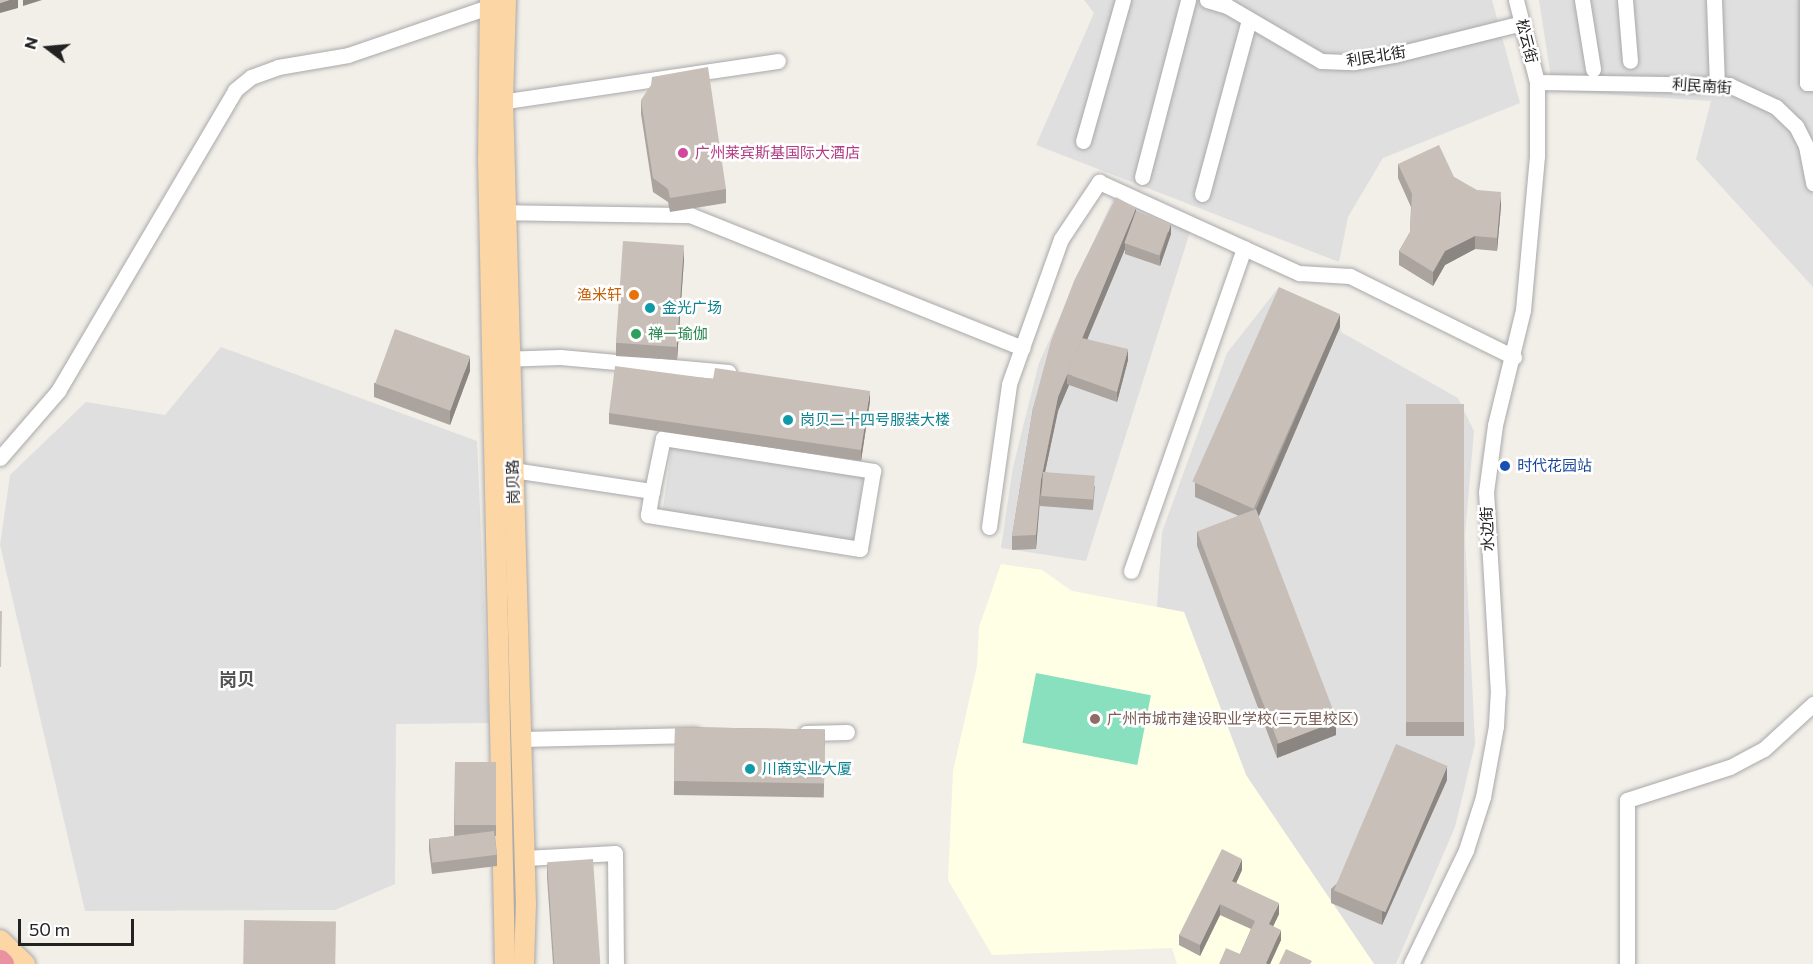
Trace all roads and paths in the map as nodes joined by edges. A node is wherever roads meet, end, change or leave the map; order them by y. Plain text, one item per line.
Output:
1 (1123, 0) edge
2 (1188, 0) edge
3 (1207, 0) edge
4 (1516, 0) edge
5 (1582, 0) edge
6 (1625, 0) edge
7 (1714, 0) edge
8 (1807, 0) edge
9 (498, 2) edge
10 (1235, 5) edge
11 (1249, 20) junction
12 (1522, 23) junction
13 (778, 61) dead end
14 (1630, 61) dead end
15 (1593, 69) dead end
16 (1537, 82) junction
17 (1813, 83) edge
18 (1717, 84) junction
19 (495, 103) junction
20 (1083, 141) dead end
21 (1142, 177) dead end
22 (1813, 183) edge
23 (1202, 194) dead end
24 (497, 212) junction
25 (1244, 248) junction
26 (1022, 348) junction
27 (1514, 357) junction
28 (500, 359) junction
29 (728, 372) edge
30 (0, 458) edge
31 (513, 470) junction
32 (652, 491) junction
33 (989, 527) dead end
34 (1131, 571) dead end
35 (1813, 704) edge
36 (847, 732) dead end
37 (789, 733) edge
38 (708, 735) edge
39 (521, 739) junction
40 (525, 858) junction
41 (0, 940) edge
42 (0, 961) edge
43 (3, 964) edge
44 (25, 964) edge
45 (505, 964) edge
46 (524, 964) edge
47 (616, 964) edge
48 (1411, 964) edge
49 (1627, 964) edge

1 - 20 street
2 - 21 street
3 - 10 street, 利民北街
4 - 12 street, 松云街
5 - 15 street
6 - 14 street
7 - 18 street
8 - 17 street
9 - 19 main road, 岗贝路
9 - 30 street
10 - 11 street, 利民北街
11 - 12 street, 利民北街
11 - 23 street
12 - 16 street, 松云街
13 - 19 street
16 - 18 street, 利民南街
16 - 27 street, 水边街
18 - 22 street, 利民南街
19 - 24 main road, 岗贝路
24 - 26 street
24 - 28 main road, 岗贝路
25 - 26 street
25 - 27 street
25 - 34 street
26 - 33 street
27 - 48 street, 水边街
28 - 29 street
28 - 31 main road, 岗贝路
28 - 45 main road, 岗贝路
31 - 32 street
31 - 39 main road, 岗贝路
32 - 32 street
35 - 49 street
36 - 37 street
38 - 39 street
39 - 40 main road, 岗贝路
40 - 46 main road, 岗贝路
40 - 47 street
41 - 44 main road
42 - 43 highway

